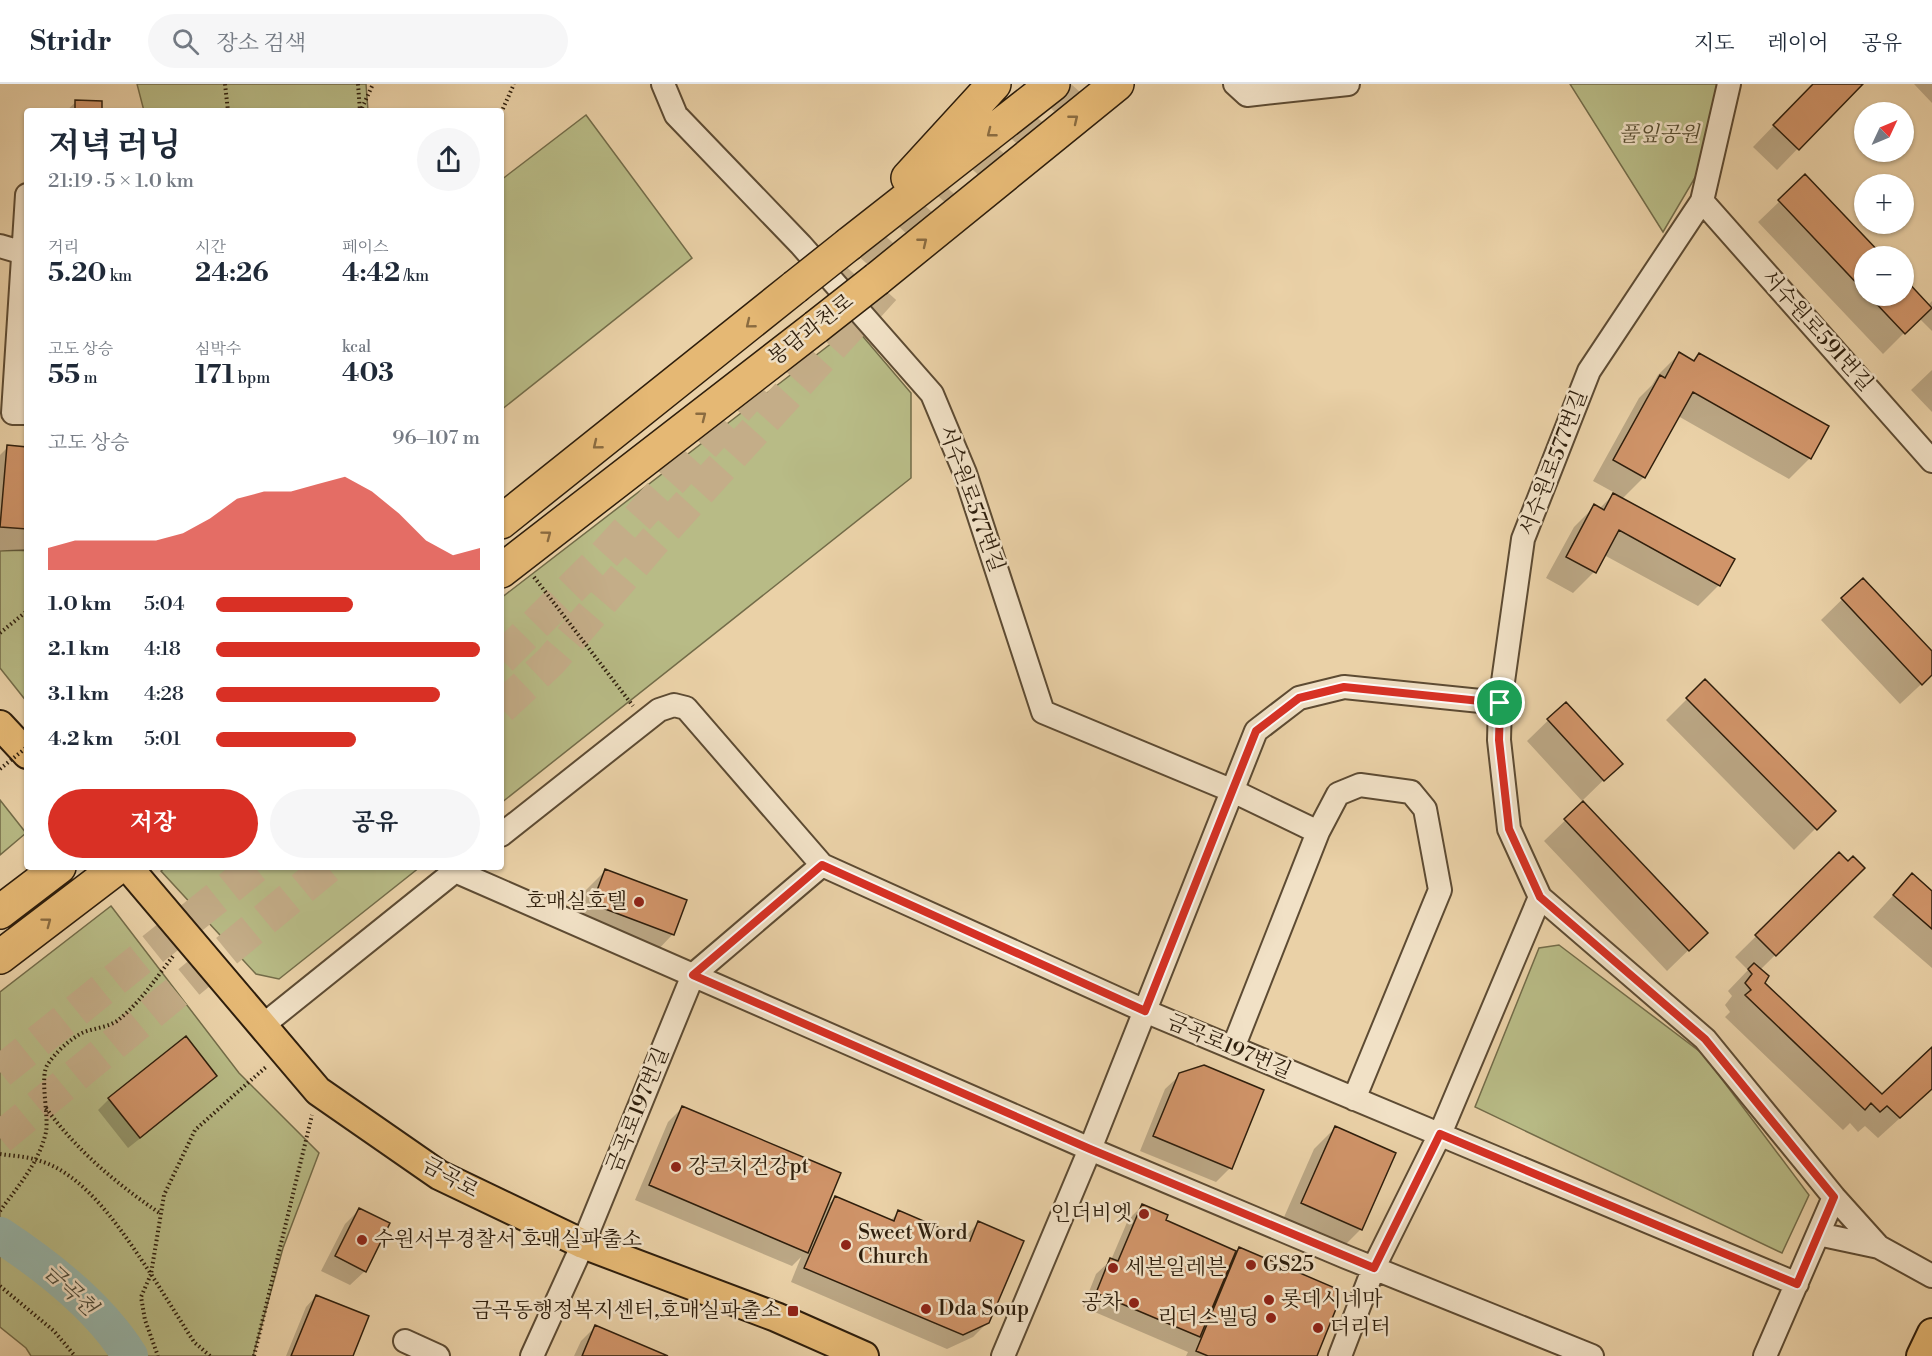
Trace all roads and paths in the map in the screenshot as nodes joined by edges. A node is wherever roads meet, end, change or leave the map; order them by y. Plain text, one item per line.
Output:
1 (225, 84) edge
2 (358, 84) edge
3 (373, 84) edge
4 (514, 84) edge
5 (663, 84) edge
6 (994, 84) edge
7 (1053, 84) edge
8 (1117, 84) edge
9 (1348, 84) edge
10 (1729, 84) edge
11 (1307, 86) edge
12 (1241, 90) edge
13 (228, 108) edge
14 (361, 108) edge
15 (362, 108) edge
16 (503, 108) edge
17 (1702, 201) junction
18 (0, 246) edge
19 (842, 249) junction
20 (24, 254) edge
21 (24, 267) edge
22 (24, 413) edge
23 (1932, 461) edge
24 (504, 520) edge
25 (516, 572) edge
26 (24, 613) edge
27 (0, 633) edge
28 (1500, 703) junction
29 (645, 722) junction
30 (0, 724) edge
31 (24, 749) edge
32 (24, 751) edge
33 (0, 769) edge
34 (1233, 791) junction
35 (1318, 832) junction
36 (504, 833) edge
37 (822, 865) junction
38 (55, 870) edge
39 (114, 870) edge
40 (131, 870) edge
41 (457, 870) edge
42 (460, 870) edge
43 (1540, 897) junction
44 (0, 912) edge
45 (187, 937) junction
46 (0, 957) edge
47 (693, 975) junction
48 (1145, 1011) junction
49 (262, 1026) junction
50 (1233, 1048) junction
51 (283, 1051) junction
52 (318, 1091) junction
53 (1354, 1099) junction
54 (46, 1108) junction
55 (1440, 1134) junction
56 (1090, 1149) junction
57 (0, 1154) edge
58 (37, 1160) junction
59 (1834, 1197) junction
60 (0, 1211) edge
61 (161, 1214) junction
62 (1818, 1234) junction
63 (582, 1244) junction
64 (1879, 1247) junction
65 (1374, 1268) junction
66 (151, 1274) junction
67 (1932, 1276) edge
68 (1797, 1284) junction
69 (0, 1286) edge
70 (1932, 1333) edge
71 (405, 1341) dead end
72 (75, 1356) edge
73 (158, 1356) edge
74 (210, 1356) edge
75 (254, 1356) edge
76 (438, 1356) edge
77 (532, 1356) edge
78 (864, 1356) edge
79 (1004, 1356) edge
80 (1340, 1356) edge
81 (1592, 1356) edge
82 (1766, 1356) edge
83 (1921, 1356) edge

1 - 13 path
2 - 14 path
3 - 15 path
4 - 16 path
5 - 34 street, 서수원로577번길
6 - 19 highway
7 -> 19 highway, 봉담과천로
25 -> 8 highway, 봉담과천로, bridge
9 - 11 street
10 - 17 street, 서수원로577번길
11 - 12 street
17 - 23 street, 서수원로591번길
17 - 28 street, 서수원로577번길
18 - 20 street
19 -> 24 highway, 봉담과천로, bridge
21 - 22 street
25 - 29 path
26 - 27 path
28 - 34 street
28 - 43 street, 서수원로577번길
29 - 36 street
29 - 37 street
30 - 32 main road
31 - 33 path, bridge
34 - 35 street, 서수원로577번길
34 - 48 street
35 - 50 street
35 - 53 street
37 - 47 street, 금곡로197번길
37 - 48 street, 금곡로197번길
38 - 44 highway
46 -> 39 highway
40 - 45 main road, 금곡로
41 - 49 street
42 - 47 street
43 - 55 street
43 - 59 street, 서수원로577번길
45 - 49 main road, 금곡로
45 - 54 path
47 - 56 street
47 - 63 street, 금곡로197번길
48 - 50 street, 금곡로197번길
48 - 56 street
49 - 51 main road, 금곡로
50 - 53 street, 금곡로197번길
51 - 52 main road, 금곡로
51 - 61 path
52 - 63 main road, 금곡로
52 - 75 path
53 - 55 street, 금곡로197번길
54 - 58 path
54 - 61 path
55 - 65 street
55 - 68 street, 금곡로197번길
56 - 65 street
56 - 79 street
57 - 58 path
58 - 60 path
58 - 66 path
59 - 62 street
59 - 64 street, 서수원로577번길
61 - 66 path
62 - 64 street
62 - 68 street
63 - 77 street, 금곡로197번길
63 - 78 main road, 금곡로
64 - 67 street, 서수원로577번길
65 - 80 street
65 - 81 street
66 - 73 path
66 - 74 path
68 - 82 street
69 - 72 path
70 - 83 main road
71 - 76 street

